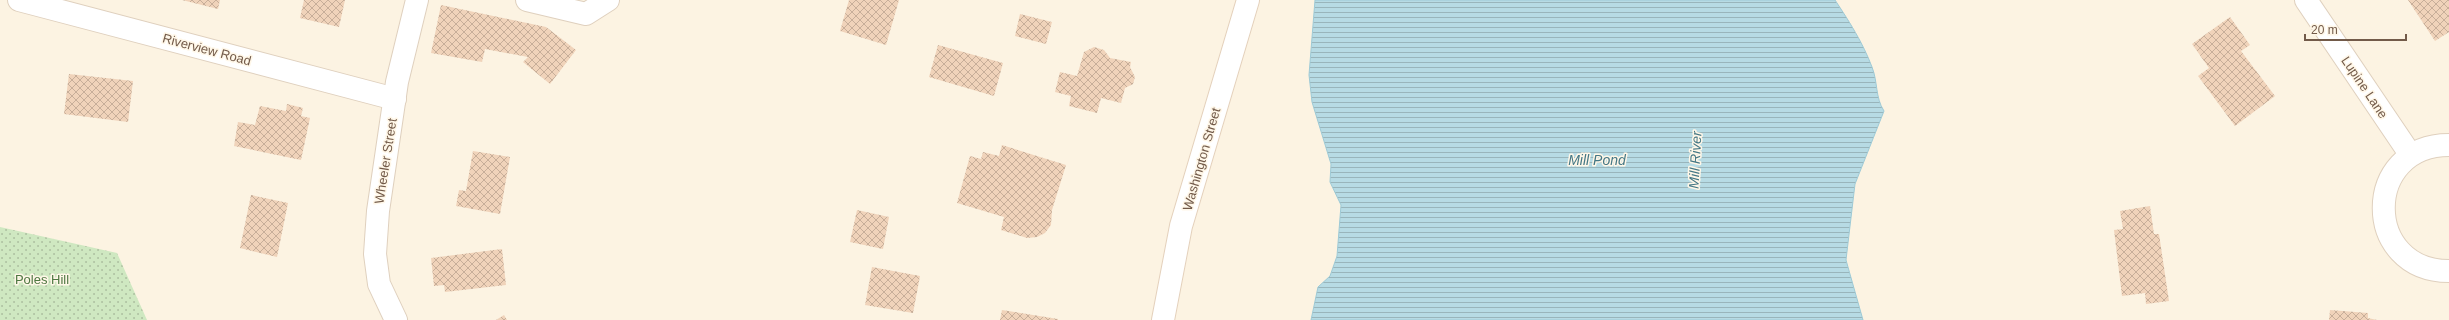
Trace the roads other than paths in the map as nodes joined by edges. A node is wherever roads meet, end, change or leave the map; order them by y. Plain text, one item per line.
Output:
1 (19, 0) edge
2 (417, 0) edge
3 (527, 0) edge
4 (608, 0) edge
5 (1248, 0) edge
6 (2306, 0) edge
7 (395, 99) junction
8 (2449, 145) edge
9 (2410, 154) junction
10 (2449, 271) edge
11 (396, 320) edge
12 (1163, 320) edge

1 - 7 street, Riverview Road
2 - 7 street, Wheeler Street
3 - 4 street
5 - 12 street, Washington Street
6 - 9 street, Lupine Lane
7 - 11 street, Wheeler Street
8 - 9 street
9 - 10 street

